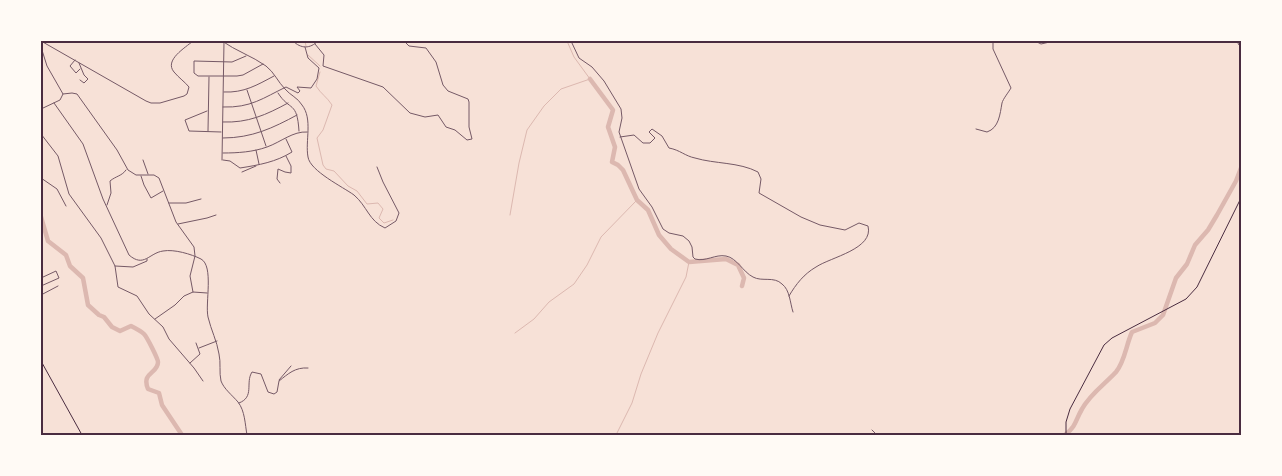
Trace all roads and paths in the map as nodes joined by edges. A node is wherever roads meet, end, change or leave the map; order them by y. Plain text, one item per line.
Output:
1 (42, 41) edge
2 (193, 41) edge
3 (293, 41) edge
4 (318, 41) edge
5 (404, 41) edge
6 (571, 41) edge
7 (993, 41) edge
8 (1035, 41) edge
9 (1054, 41) edge
10 (1239, 41) edge
11 (223, 42) edge
12 (315, 44) junction
13 (1241, 46) edge
14 (41, 47) edge
15 (305, 47) junction
16 (247, 56) junction
17 (75, 60) junction
18 (224, 62) junction
19 (79, 63) junction
20 (263, 64) junction
21 (81, 69) junction
22 (274, 75) junction
23 (209, 76) junction
24 (223, 77) junction
25 (80, 80) dead end
26 (284, 88) junction
27 (247, 90) junction
28 (223, 92) junction
29 (277, 92) junction
30 (64, 94) junction
31 (54, 103) junction
32 (288, 103) junction
33 (252, 104) junction
34 (223, 107) junction
35 (41, 109) edge
36 (207, 111) junction
37 (298, 115) junction
38 (257, 118) junction
39 (222, 122) junction
40 (976, 130) dead end
41 (299, 131) junction
42 (208, 132) junction
43 (222, 132) junction
44 (262, 132) junction
45 (308, 132) junction
46 (41, 134) edge
47 (620, 137) junction
48 (222, 138) junction
49 (286, 138) junction
50 (266, 147) junction
51 (256, 150) junction
52 (222, 153) junction
53 (286, 155) junction
54 (143, 160) dead end
55 (259, 165) junction
56 (256, 166) junction
57 (378, 166) dead end
58 (127, 169) junction
59 (242, 172) dead end
60 (141, 175) junction
61 (149, 175) junction
62 (41, 178) edge
63 (280, 182) dead end
64 (164, 191) junction
65 (1241, 198) edge
66 (201, 199) dead end
67 (169, 204) junction
68 (66, 206) dead end
69 (107, 206) junction
70 (216, 215) dead end
71 (177, 224) junction
72 (195, 256) junction
73 (147, 258) junction
74 (114, 266) junction
75 (41, 278) edge
76 (41, 286) edge
77 (58, 286) dead end
78 (193, 292) junction
79 (207, 293) junction
80 (41, 295) edge
81 (789, 296) junction
82 (793, 312) dead end
83 (155, 319) junction
84 (217, 341) junction
85 (196, 342) dead end
86 (198, 348) junction
87 (41, 361) edge
88 (190, 363) junction
89 (291, 366) dead end
90 (308, 368) dead end
91 (203, 381) dead end
92 (279, 381) junction
93 (238, 403) junction
94 (872, 430) dead end
95 (82, 435) edge
96 (247, 435) edge
97 (877, 435) edge
98 (1066, 435) edge

1 - 17 street
2 - 19 street
3 - 15 street
4 - 12 street
5 - 12 street
6 - 47 street
7 - 40 street
8 - 9 street
10 - 13 street
11 - 16 street
11 - 18 street
12 - 15 street
14 - 30 street
15 - 26 street
16 - 18 street
16 - 20 street
17 - 19 street
17 - 21 street
18 - 23 street
18 - 24 street
19 - 21 street
20 - 22 street
20 - 24 street
21 - 25 street
22 - 26 street
22 - 27 street
23 - 24 street
23 - 36 street
24 - 28 street
26 - 29 street
26 - 45 street
27 - 28 street
27 - 33 street
28 - 34 street
29 - 32 street
29 - 33 street
30 - 31 street
30 - 58 street
31 - 35 street
31 - 69 street
32 - 37 street
32 - 38 street
33 - 34 street
33 - 38 street
34 - 39 street
36 - 42 street
36 - 42 street
37 - 41 street
37 - 44 street
38 - 39 street
38 - 44 street
39 - 43 street
41 - 45 street
41 - 49 street
42 - 43 street
43 - 48 street
44 - 48 street
44 - 50 street
45 - 57 street
46 - 74 street
47 - 81 street
47 - 81 street
48 - 52 street
49 - 50 street
49 - 53 street
50 - 51 street
51 - 52 street
51 - 55 street
52 - 56 street
53 - 55 street
53 - 63 street
54 - 61 street
55 - 56 street
56 - 59 street
58 - 60 street
58 - 69 street
60 - 61 street
60 - 64 street
61 - 64 street
62 - 68 street
64 - 67 street
65 - 98 main road
66 - 67 street
67 - 71 street
69 - 73 street
70 - 71 street
71 - 72 street
72 - 73 street
72 - 78 street
72 - 79 street
73 - 74 street
74 - 83 street
75 - 76 street
77 - 80 street
78 - 79 street
78 - 83 street
79 - 84 street
81 - 82 street
83 - 88 street
84 - 86 street
84 - 93 street
85 - 86 street
86 - 88 street
87 - 95 main road
88 - 91 street
89 - 92 street
90 - 92 street
92 - 93 street
93 - 96 street
94 - 97 street

